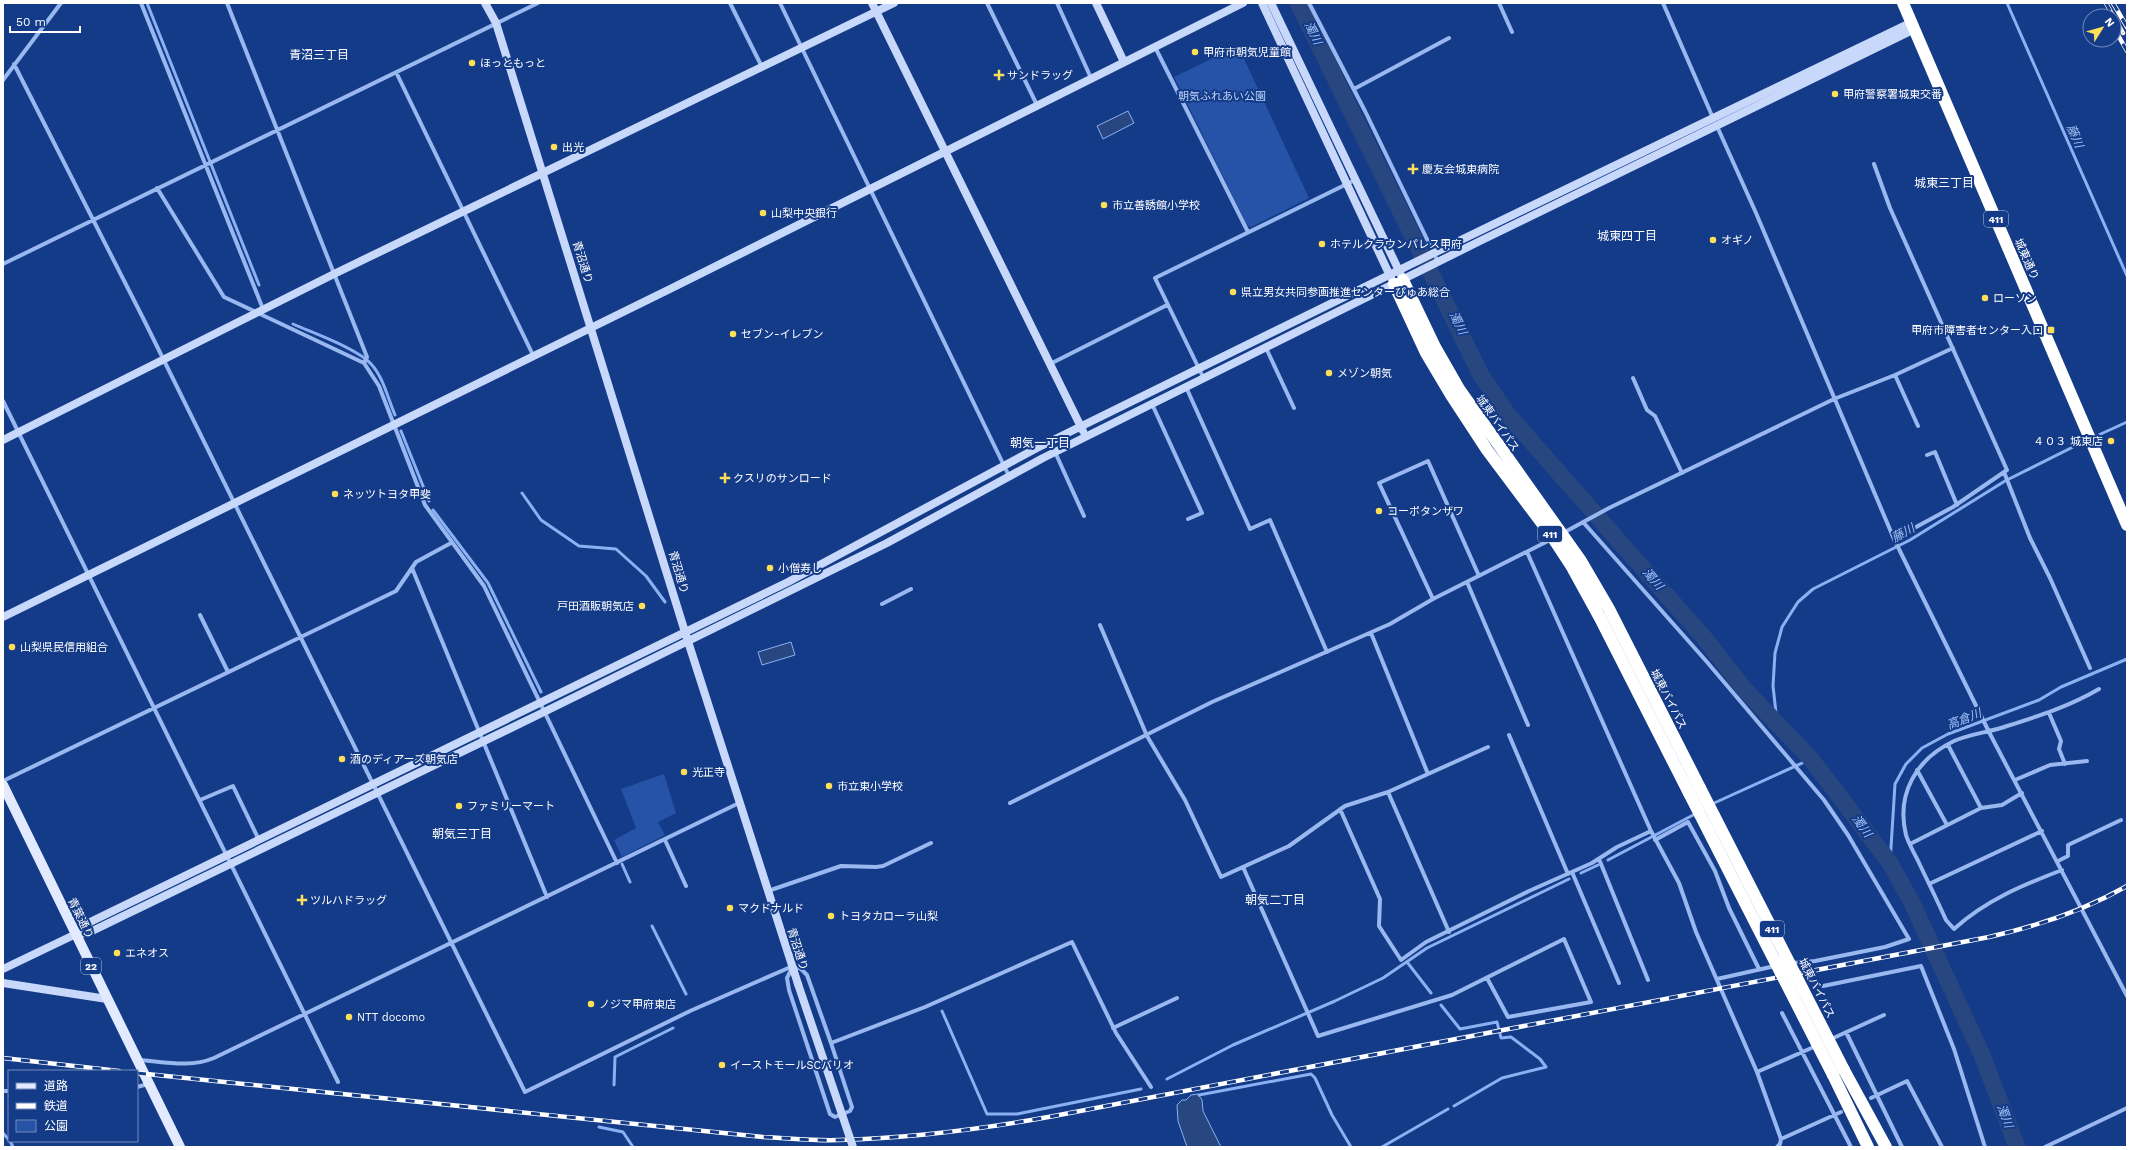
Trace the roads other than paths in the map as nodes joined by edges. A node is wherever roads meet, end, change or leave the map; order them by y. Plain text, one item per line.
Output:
1 (61, 3) edge
2 (141, 3) edge
3 (227, 3) edge
4 (484, 3) edge
5 (538, 3) edge
6 (730, 3) edge
7 (780, 3) edge
8 (872, 3) edge
9 (894, 3) edge
10 (987, 3) edge
11 (1057, 3) edge
12 (1096, 3) edge
13 (1243, 3) edge
14 (1262, 3) edge
15 (1271, 3) edge
16 (1309, 3) edge
17 (1499, 3) edge
18 (1663, 3) edge
19 (1903, 3) edge
20 (876, 12) junction
21 (496, 23) junction
22 (1913, 26) junction
23 (1512, 32) dead end
24 (1449, 38) dead end
25 (1155, 46) junction
26 (802, 48) junction
27 (1124, 62) junction
28 (14, 64) junction
29 (762, 68) junction
30 (396, 72) junction
31 (1091, 78) junction
32 (3, 80) edge
33 (1354, 89) junction
34 (1038, 106) junction
35 (1715, 122) junction
36 (276, 130) junction
37 (945, 151) junction
38 (207, 164) junction
39 (1874, 164) dead end
40 (543, 172) junction
41 (1355, 180) junction
42 (1346, 185) junction
43 (157, 188) junction
44 (869, 189) junction
45 (464, 211) junction
46 (92, 219) junction
47 (1248, 232) junction
48 (1434, 253) junction
49 (1438, 262) junction
50 (3, 264) edge
51 (334, 274) junction
52 (1396, 277) junction
53 (1167, 305) junction
54 (260, 311) junction
55 (592, 328) junction
56 (1266, 348) junction
57 (1953, 348) junction
58 (533, 355) junction
59 (162, 360) junction
60 (364, 363) junction
61 (1050, 364) junction
62 (1199, 369) junction
63 (1895, 375) junction
64 (1633, 378) dead end
65 (1204, 379) junction
66 (1186, 388) junction
67 (1834, 399) junction
68 (3, 400) edge
69 (1152, 404) junction
70 (1294, 408) dead end
71 (394, 424) junction
72 (1918, 426) dead end
73 (1080, 427) junction
74 (19, 433) junction
75 (1087, 436) junction
76 (3, 440) edge
77 (1055, 452) junction
78 (1927, 455) dead end
79 (1004, 466) junction
80 (1682, 473) junction
81 (2005, 473) junction
82 (1009, 476) junction
83 (234, 504) junction
84 (1957, 504) junction
85 (1084, 516) dead end
86 (1188, 519) dead end
87 (1583, 522) junction
88 (2127, 525) edge
89 (1558, 536) junction
90 (1895, 540) junction
91 (451, 543) junction
92 (1527, 552) junction
93 (412, 568) junction
94 (89, 576) junction
95 (1479, 576) junction
96 (1467, 582) junction
97 (911, 589) dead end
98 (1433, 599) junction
99 (882, 604) dead end
100 (200, 615) dead end
101 (3, 617) edge
102 (1100, 626) dead end
103 (685, 632) junction
104 (1372, 633) junction
105 (300, 637) junction
106 (688, 641) junction
107 (1328, 652) junction
108 (2090, 668) dead end
109 (228, 672) junction
110 (2099, 689) dead end
111 (540, 703) junction
112 (155, 708) junction
113 (544, 712) junction
114 (2048, 713) junction
115 (1528, 725) dead end
116 (480, 732) junction
117 (1989, 732) junction
118 (1509, 734) dead end
119 (1147, 736) junction
120 (484, 742) junction
121 (1948, 745) junction
122 (1488, 746) dead end
123 (2087, 760) dead end
124 (2065, 764) junction
125 (1917, 770) junction
126 (1428, 774) junction
127 (2015, 780) junction
128 (3, 781) edge
129 (372, 785) junction
130 (3, 786) edge
131 (1388, 792) junction
132 (376, 793) junction
133 (2022, 793) junction
134 (200, 800) junction
135 (739, 803) junction
136 (1010, 803) dead end
137 (1982, 808) junction
138 (1340, 809) junction
139 (2121, 820) dead end
140 (1947, 825) junction
141 (1651, 832) junction
142 (2042, 832) junction
143 (1655, 839) junction
144 (259, 840) junction
145 (665, 840) junction
146 (931, 843) dead end
147 (1910, 844) junction
148 (227, 855) junction
149 (1598, 859) junction
150 (2058, 861) junction
151 (617, 863) junction
152 (232, 864) junction
153 (1243, 867) junction
154 (2062, 870) junction
155 (1570, 873) junction
156 (1929, 884) junction
157 (686, 886) dead end
158 (767, 891) junction
159 (546, 897) junction
160 (1449, 932) junction
161 (76, 934) junction
162 (451, 945) junction
163 (793, 966) junction
164 (3, 969) edge
165 (1759, 969) junction
166 (1487, 978) junction
167 (1717, 979) junction
168 (1648, 980) dead end
169 (3, 983) edge
170 (1619, 983) dead end
171 (1823, 986) dead end
172 (2127, 996) edge
173 (1177, 998) dead end
174 (107, 999) junction
175 (305, 1013) junction
176 (1782, 1013) dead end
177 (1884, 1015) dead end
178 (1113, 1028) junction
179 (1846, 1032) junction
180 (831, 1043) junction
181 (1802, 1052) junction
182 (137, 1059) junction
183 (1756, 1072) junction
184 (1838, 1073) junction
185 (338, 1082) dead end
186 (149, 1084) junction
187 (138, 1087) edge
188 (1151, 1087) dead end
189 (1877, 1095) junction
190 (1871, 1098) dead end
191 (2127, 1108) edge
192 (1841, 1112) dead end
193 (1834, 1115) junction
194 (1781, 1139) junction
195 (2047, 1146) edge
196 (180, 1147) edge
197 (853, 1147) edge
198 (1777, 1147) edge
199 (1851, 1147) edge
200 (1868, 1147) edge
201 (1886, 1147) edge
202 (1902, 1147) edge
203 (1942, 1147) edge
204 (1985, 1147) edge

1 - 28 street
2 - 38 street
3 - 36 street
4 - 21 street, 青沼通り
5 - 21 street
6 - 29 street
7 - 26 street
8 - 20 street
9 - 20 street
10 - 34 street
11 - 31 street
12 - 27 street
13 - 25 street
14 - 42 street
15 - 41 street
16 - 33 street
17 - 23 street
18 - 35 street
19 - 22 highway, 城東通り / 411
20 - 26 street
20 - 37 street
21 - 30 street
21 - 40 street, 青沼通り
22 - 35 street
22 - 88 highway, 城東通り / 411
24 - 33 street
25 - 27 street
25 - 47 street
26 - 29 street
26 - 44 street
27 - 31 street
28 - 32 street
28 - 46 street
29 - 40 street
30 - 36 street
30 - 45 street
31 - 34 street
33 - 48 street
34 - 37 street
35 - 48 street
35 - 49 street
35 - 67 street
36 - 38 street
36 - 51 street
37 - 44 street
37 - 61 street
38 - 43 street
38 - 54 street
39 - 57 street
40 - 45 street
40 - 55 street, 青沼通り
41 - 42 street
41 - 52 street
42 - 47 street
42 - 52 street
43 - 46 street
43 - 54 street
44 - 55 street
44 - 79 street
45 - 51 street
45 - 58 street
46 - 50 street
46 - 59 street
47 - 53 street
48 - 49 street
48 - 52 street
49 - 52 street
51 - 54 street
51 - 60 street
52 - 56 street
52 - 62 street
52 - 89 highway, 城東バイパス / 411
53 - 61 street
53 - 62 street
54 - 59 street
54 - 60 street
55 - 58 street
55 - 103 street, 青沼通り
56 - 65 street
56 - 70 street
57 - 63 street
57 - 81 street
58 - 71 street
59 - 74 street
59 - 83 street
60 - 71 street
61 - 73 street
62 - 65 street
62 - 73 street
63 - 67 street
63 - 72 street
64 - 80 street
65 - 66 street
66 - 69 street
66 - 107 street
67 - 80 street
67 - 90 street
68 - 74 street
69 - 75 street
69 - 86 street
71 - 83 street
71 - 91 street
73 - 75 street
73 - 79 street
74 - 76 street
74 - 94 street
75 - 77 street
77 - 82 street
77 - 85 street
78 - 84 street
79 - 82 street
79 - 103 street
80 - 87 street
81 - 84 street
81 - 108 street
82 - 106 street
83 - 94 street
83 - 105 street
84 - 90 street
87 - 89 street
87 - 165 street
89 - 92 street
89 - 184 highway, 城東バイパス / 411, bridge
90 - 117 street
91 - 93 street
91 - 111 street
92 - 95 street
92 - 141 street
93 - 105 street
93 - 116 street
94 - 101 street
94 - 112 street
95 - 96 street
95 - 98 street
96 - 98 street
96 - 115 street
97 - 99 street
98 - 104 street
100 - 109 street
102 - 119 street
103 - 106 street, 青沼通り
103 - 111 street
104 - 107 street
104 - 126 street
105 - 109 street
105 - 129 street
106 - 113 street
106 - 135 street, 青沼通り
107 - 119 street
109 - 112 street
110 - 114 street
111 - 113 street
111 - 116 street
112 - 128 street
112 - 134 street
113 - 120 street
113 - 151 street
114 - 117 street
114 - 124 street
116 - 120 street
116 - 129 street
117 - 121 street
117 - 127 street
118 - 155 street
119 - 136 street
119 - 153 street
120 - 132 street
120 - 159 street
121 - 125 street
121 - 137 street
122 - 126 street
123 - 124 street
124 - 127 street
125 - 140 street
125 - 147 street
126 - 131 street
127 - 133 street
129 - 132 street
129 - 144 street
130 - 161 main road, 青葉通り / 22
131 - 138 street
131 - 160 street
132 - 152 street
132 - 162 street
133 - 137 street
133 - 142 street
134 - 144 street
134 - 148 street
135 - 145 street
135 - 158 street, 青沼通り
137 - 140 street
138 - 153 street
138 - 160 street
139 - 150 street
140 - 147 street
141 - 143 street
141 - 149 street
142 - 150 street
142 - 156 street
143 - 165 street
143 - 167 street
144 - 148 street
145 - 151 street
145 - 157 street
146 - 158 street
147 - 156 street
148 - 152 street
148 - 161 street
149 - 155 street
149 - 168 street
150 - 154 street
151 - 159 street
152 - 161 street
152 - 175 street
153 - 166 street
154 - 156 street
154 - 172 street
155 - 160 street
155 - 170 street
158 - 163 street, 青沼通り
159 - 162 street
161 - 164 street
161 - 174 main road, 青葉通り / 22
162 - 163 street
162 - 175 street
163 - 180 street
163 - 180 street
163 - 197 street, 青沼通り, bridge
165 - 167 street
166 - 166 street
167 - 183 street
169 - 174 street
171 - 204 street
173 - 178 street
174 - 182 main road, 青葉通り / 22
175 - 182 street
175 - 185 street
176 - 181 street
177 - 179 street
178 - 180 street
178 - 188 street
179 - 181 street
179 - 189 street
181 - 183 street
181 - 193 street
182 - 186 main road, 青葉通り / 22
183 - 194 street
184 - 200 highway, 城東バイパス / 411
184 - 201 highway, 城東バイパス / 411
186 - 187 street
186 - 196 main road, 青葉通り / 22
189 - 190 street
189 - 202 street
189 - 203 street
191 - 195 street
192 - 193 street
193 - 194 street
193 - 199 street
194 - 198 street

